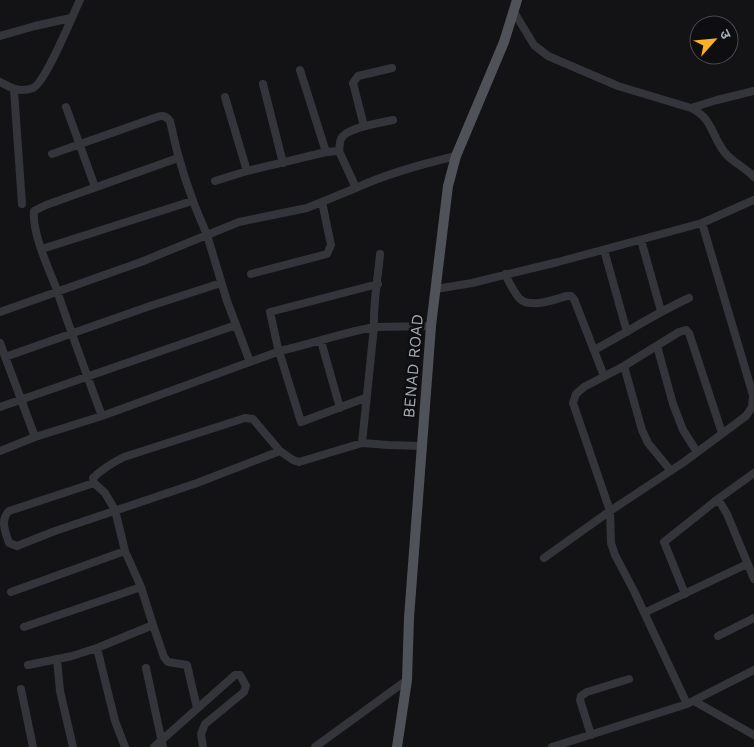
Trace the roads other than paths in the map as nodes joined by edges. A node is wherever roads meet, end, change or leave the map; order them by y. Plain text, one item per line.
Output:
1 (80, 0) edge
2 (517, 0) edge
3 (514, 12) junction
4 (72, 18) junction
5 (0, 36) edge
6 (392, 68) dead end
7 (300, 70) dead end
8 (0, 82) edge
9 (263, 84) dead end
10 (14, 90) junction
11 (754, 91) edge
12 (224, 97) dead end
13 (66, 107) dead end
14 (690, 108) junction
15 (393, 120) dead end
16 (364, 126) junction
17 (80, 144) junction
18 (339, 151) junction
19 (326, 152) junction
20 (52, 154) dead end
21 (456, 156) junction
22 (178, 158) junction
23 (284, 163) junction
24 (247, 172) junction
25 (754, 177) edge
26 (215, 181) dead end
27 (95, 187) junction
28 (356, 188) junction
29 (754, 200) edge
30 (192, 201) junction
31 (322, 202) junction
32 (22, 204) dead end
33 (702, 223) junction
34 (207, 235) junction
35 (641, 240) junction
36 (42, 249) junction
37 (604, 250) junction
38 (380, 254) dead end
39 (251, 274) dead end
40 (505, 274) junction
41 (221, 283) junction
42 (378, 284) junction
43 (436, 289) junction
44 (57, 292) junction
45 (688, 298) dead end
46 (661, 310) junction
47 (0, 312) edge
48 (236, 325) junction
49 (431, 326) junction
50 (374, 327) junction
51 (627, 332) junction
52 (71, 335) junction
53 (321, 341) junction
54 (0, 343) edge
55 (657, 346) junction
56 (594, 350) junction
57 (280, 351) junction
58 (5, 357) junction
59 (250, 362) junction
60 (624, 366) junction
61 (87, 376) junction
62 (604, 376) junction
63 (365, 398) junction
64 (20, 399) junction
65 (0, 407) edge
66 (340, 408) junction
67 (102, 416) junction
68 (722, 433) junction
69 (35, 437) junction
70 (362, 443) junction
71 (422, 446) junction
72 (0, 451) edge
73 (280, 452) junction
74 (697, 452) junction
75 (671, 471) junction
76 (754, 473) edge
77 (94, 483) junction
78 (718, 499) junction
79 (115, 510) junction
80 (610, 511) junction
81 (125, 551) junction
82 (544, 558) dead end
83 (748, 564) junction
84 (754, 579) edge
85 (140, 587) junction
86 (11, 592) dead end
87 (685, 594) junction
88 (644, 613) junction
89 (754, 618) edge
90 (153, 625) junction
91 (24, 628) dead end
92 (718, 636) dead end
93 (96, 648) junction
94 (56, 659) junction
95 (28, 665) dead end
96 (146, 668) dead end
97 (754, 670) edge
98 (629, 679) dead end
99 (407, 680) junction
100 (21, 689) dead end
101 (690, 703) junction
102 (197, 708) junction
103 (592, 735) junction
104 (754, 735) edge
105 (162, 744) edge
106 (33, 747) edge
107 (73, 747) edge
108 (125, 747) edge
109 (154, 747) edge
110 (203, 747) edge
111 (315, 747) edge
112 (397, 747) edge
113 (552, 747) edge

1 - 4 street
2 - 3 main road, BENAD ROAD
3 - 14 street
3 - 21 main road, BENAD ROAD
4 - 5 street
4 - 10 street
6 - 16 street
7 - 19 street
8 - 10 street
9 - 23 street
10 - 32 street
11 - 14 street
12 - 24 street
13 - 17 street
14 - 25 street
15 - 16 street
16 - 18 street
17 - 20 street
17 - 22 street
17 - 27 street
18 - 19 street
18 - 28 street
19 - 23 street
21 - 28 street
21 - 43 main road, BENAD ROAD
22 - 27 street
22 - 30 street
23 - 24 street
24 - 26 street
27 - 36 street
28 - 31 street
29 - 33 street
30 - 34 street
30 - 36 street
31 - 34 street
31 - 39 street
33 - 35 street
33 - 68 street
34 - 41 street
34 - 44 street
35 - 37 street
35 - 46 street
36 - 44 street
37 - 40 street
37 - 51 street
38 - 42 street
40 - 43 street
40 - 56 street
41 - 48 street
41 - 52 street
42 - 50 street
42 - 57 street
43 - 49 main road, BENAD ROAD
44 - 47 street
44 - 52 street
45 - 46 street
46 - 51 street
48 - 59 street
48 - 61 street
49 - 50 street
49 - 71 main road, BENAD ROAD
50 - 53 street
50 - 63 street
51 - 56 street
52 - 58 street
52 - 61 street
53 - 57 street
53 - 66 street
54 - 58 street
55 - 60 street
55 - 68 street
55 - 74 street
56 - 62 street
57 - 59 street
57 - 66 street
58 - 64 street
59 - 67 street
60 - 62 street
60 - 75 street
61 - 64 street
61 - 67 street
62 - 80 street
63 - 66 street
63 - 70 street
64 - 65 street
64 - 69 street
67 - 69 street
68 - 74 street
69 - 72 street
70 - 71 street
70 - 73 street
71 - 99 main road, BENAD ROAD
73 - 77 street
73 - 79 street
74 - 75 street
75 - 80 street
76 - 78 street
77 - 79 street
77 - 79 street
78 - 83 street
78 - 87 street
79 - 81 street
80 - 82 street
80 - 88 street
81 - 85 street
81 - 86 street
83 - 84 street
83 - 87 street
85 - 90 street
85 - 91 street
87 - 88 street
88 - 101 street
89 - 92 street
90 - 93 street
90 - 102 street
93 - 94 street
93 - 108 street
94 - 95 street
94 - 107 street
96 - 105 street
97 - 101 street
98 - 103 street
99 - 111 street
99 - 112 main road, BENAD ROAD
100 - 106 street
101 - 103 street
101 - 104 street
102 - 105 street
102 - 110 street
103 - 113 street
105 - 109 street

